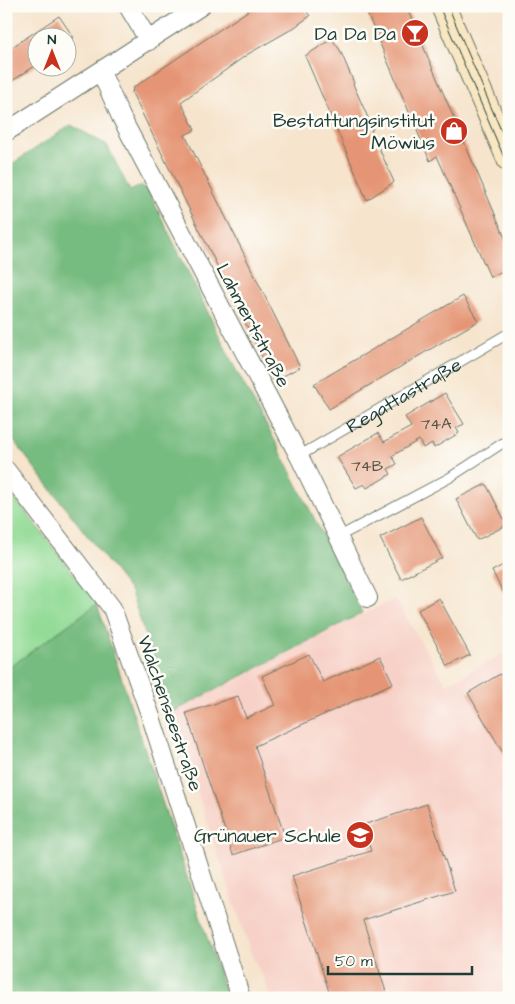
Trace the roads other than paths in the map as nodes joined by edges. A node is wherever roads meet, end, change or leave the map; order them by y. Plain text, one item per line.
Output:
1 (128, 6) edge
2 (201, 6) edge
3 (443, 6) edge
4 (149, 41) junction
5 (101, 72) junction
6 (6, 132) edge
7 (509, 159) edge
8 (509, 333) edge
9 (509, 439) edge
10 (299, 456) junction
11 (6, 470) edge
12 (338, 537) junction
13 (368, 598) dead end
14 (241, 998) edge

1 - 4 street
2 - 4 street
3 - 7 main road
4 - 5 street
5 - 6 street
5 - 10 street, Lahmertstraße
8 - 10 lane, Regattastraße
9 - 12 lane
10 - 12 street, Lahmertstraße
11 - 14 street, Walchenseestraße
12 - 13 street, Lahmertstraße

